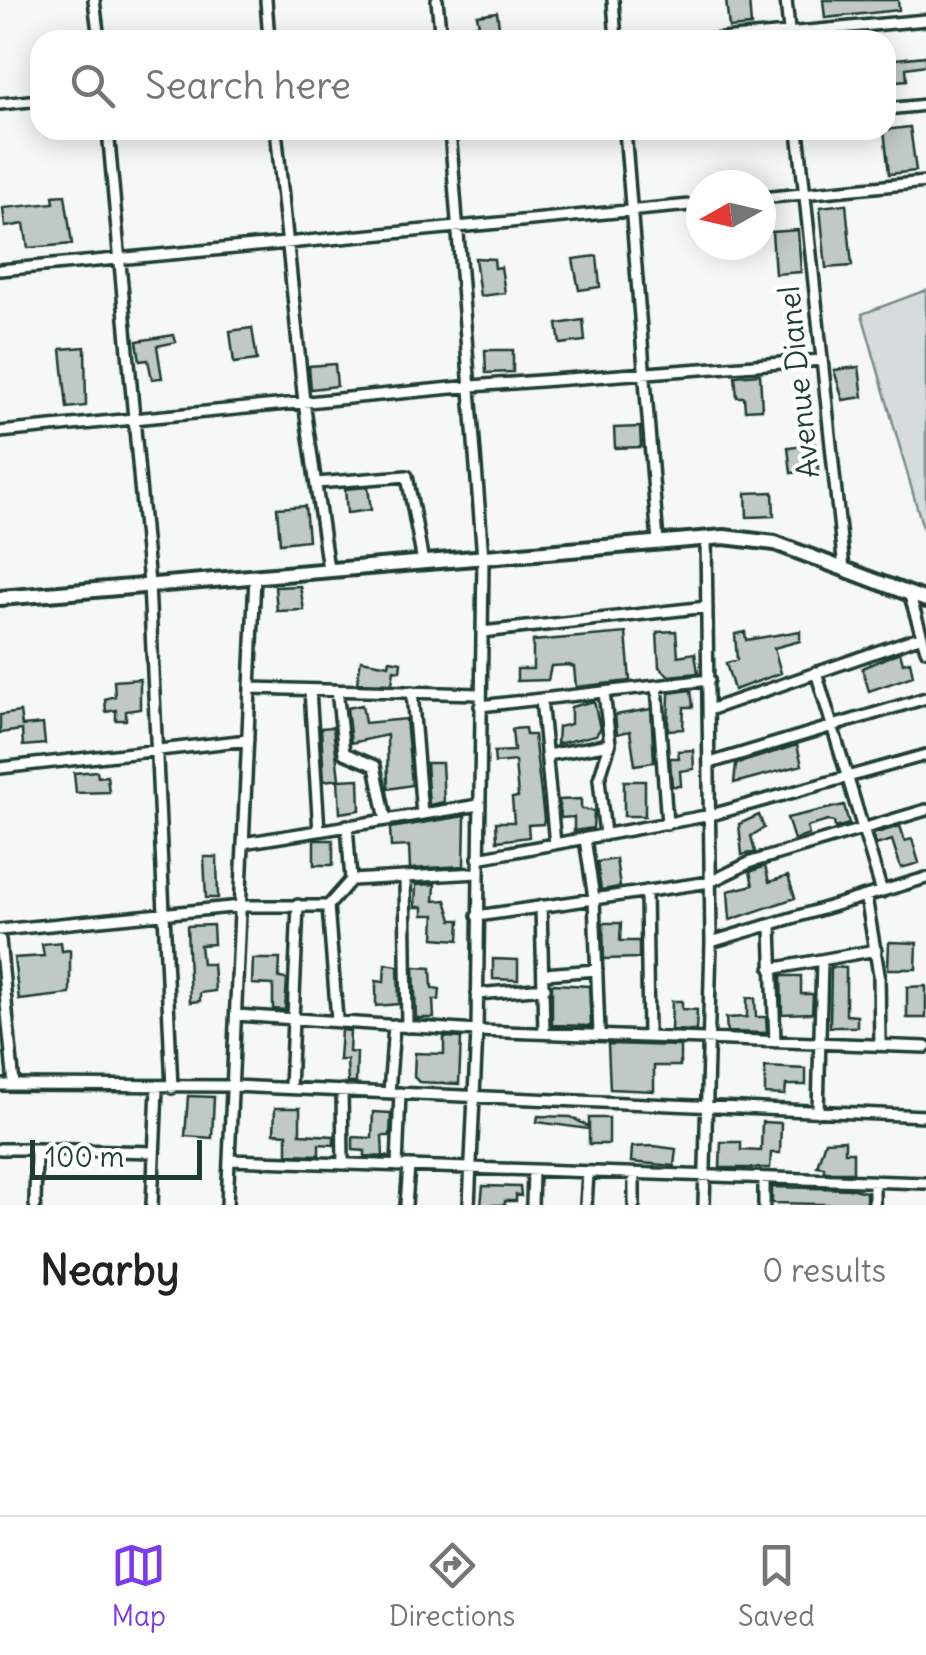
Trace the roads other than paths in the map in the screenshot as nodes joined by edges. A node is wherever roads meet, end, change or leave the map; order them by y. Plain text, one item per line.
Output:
1 (94, 0) edge
2 (266, 0) edge
3 (437, 0) edge
4 (612, 0) edge
5 (786, 0) edge
6 (926, 20) edge
7 (98, 30) edge
8 (268, 30) edge
9 (440, 30) edge
10 (615, 30) edge
11 (788, 30) edge
12 (845, 30) edge
13 (30, 101) edge
14 (0, 104) edge
15 (926, 105) edge
16 (896, 108) edge
17 (109, 140) edge
18 (277, 140) edge
19 (451, 140) edge
20 (626, 140) edge
21 (799, 140) edge
22 (926, 182) edge
23 (805, 194) junction
24 (776, 197) edge
25 (686, 205) edge
26 (632, 210) junction
27 (460, 226) junction
28 (286, 242) junction
29 (120, 258) junction
30 (0, 270) edge
31 (822, 360) junction
32 (645, 372) junction
33 (472, 386) junction
34 (304, 402) junction
35 (132, 419) junction
36 (0, 432) edge
37 (316, 483) junction
38 (706, 538) junction
39 (658, 542) junction
40 (482, 558) junction
41 (423, 562) junction
42 (328, 569) junction
43 (844, 570) junction
44 (255, 576) junction
45 (149, 584) junction
46 (910, 596) junction
47 (0, 598) edge
48 (926, 600) edge
49 (707, 608) junction
50 (482, 632) junction
51 (922, 636) junction
52 (926, 650) edge
53 (816, 672) junction
54 (708, 680) junction
55 (657, 686) junction
56 (250, 688) junction
57 (310, 690) junction
58 (337, 690) junction
59 (412, 692) junction
60 (604, 692) junction
61 (480, 694) junction
62 (926, 698) edge
63 (541, 699) junction
64 (480, 706) junction
65 (709, 710) junction
66 (835, 729) junction
67 (248, 740) junction
68 (610, 744) junction
69 (155, 750) junction
70 (546, 756) junction
71 (926, 756) edge
72 (710, 763) junction
73 (0, 768) edge
74 (850, 778) junction
75 (479, 805) junction
76 (926, 810) edge
77 (422, 814) junction
78 (710, 815) junction
79 (386, 820) junction
80 (667, 824) junction
81 (348, 825) junction
82 (864, 828) junction
83 (319, 831) junction
84 (604, 835) junction
85 (585, 839) junction
86 (243, 843) junction
87 (555, 844) junction
88 (478, 858) junction
89 (478, 873) junction
90 (405, 877) junction
91 (926, 878) edge
92 (351, 880) junction
93 (710, 882) junction
94 (646, 891) junction
95 (882, 892) junction
96 (866, 897) junction
97 (594, 898) junction
98 (240, 906) junction
99 (298, 906) junction
100 (328, 906) junction
101 (541, 906) junction
102 (165, 914) junction
103 (477, 916) junction
104 (771, 927) junction
105 (0, 930) edge
106 (0, 940) edge
107 (711, 942) junction
108 (876, 950) junction
109 (822, 961) junction
110 (771, 969) junction
111 (597, 970) junction
112 (544, 974) junction
113 (545, 988) junction
114 (477, 994) junction
115 (236, 1016) junction
116 (296, 1016) junction
117 (337, 1018) junction
118 (394, 1025) junction
119 (407, 1027) junction
120 (477, 1031) junction
121 (544, 1032) junction
122 (600, 1033) junction
123 (648, 1035) junction
124 (709, 1039) junction
125 (774, 1042) junction
126 (820, 1044) junction
127 (880, 1045) junction
128 (926, 1047) edge
129 (0, 1085) edge
130 (14, 1085) junction
131 (232, 1086) junction
132 (157, 1088) junction
133 (172, 1088) junction
134 (290, 1088) junction
135 (342, 1090) junction
136 (394, 1093) junction
137 (474, 1094) junction
138 (709, 1108) junction
139 (818, 1112) junction
140 (926, 1116) edge
141 (0, 1149) edge
142 (36, 1149) junction
143 (154, 1152) junction
144 (229, 1160) junction
145 (344, 1164) junction
146 (397, 1166) junction
147 (409, 1166) junction
148 (470, 1168) junction
149 (533, 1171) junction
150 (588, 1173) junction
151 (634, 1174) junction
152 (705, 1177) junction
153 (764, 1178) junction
154 (874, 1182) junction
155 (926, 1184) edge
156 (34, 1205) edge
157 (152, 1205) edge
158 (228, 1205) edge
159 (406, 1205) edge
160 (469, 1205) edge
161 (532, 1205) edge
162 (586, 1205) edge
163 (634, 1205) edge
164 (704, 1205) edge
165 (764, 1205) edge
166 (874, 1205) edge

1 - 7 street
2 - 8 street
3 - 9 street
4 - 10 street
5 - 11 street
6 - 12 street
13 - 14 street
15 - 16 street
17 - 29 street
18 - 28 street
19 - 27 street
20 - 26 street
21 - 23 street, Avenue Dianel
22 - 23 street
23 - 24 street
23 - 31 street, Avenue Dianel
25 - 26 street
26 - 27 street
26 - 32 street
27 - 28 street
27 - 33 street
28 - 29 street
28 - 34 street
29 - 30 street
29 - 35 street
31 - 32 street
31 - 43 street, Avenue Dianel
32 - 33 street
32 - 39 street
33 - 34 street
33 - 40 street
34 - 35 street
34 - 37 street
35 - 36 street
35 - 45 street
37 - 41 street
37 - 42 street
38 - 39 street
38 - 43 street
38 - 49 street
39 - 40 street
40 - 41 street
40 - 50 street
41 - 42 street
42 - 44 street
43 - 46 street
44 - 45 street
44 - 56 street
45 - 47 street
45 - 69 street
46 - 48 street
46 - 51 street
49 - 50 street
49 - 54 street
50 - 61 street
51 - 52 street
51 - 53 street
53 - 65 street
53 - 66 street
54 - 55 street
54 - 65 street
55 - 60 street
55 - 80 street
56 - 57 street
56 - 67 street
57 - 58 street
57 - 83 street
58 - 59 street
58 - 79 street
59 - 61 street
59 - 77 street
60 - 63 street
60 - 68 street
61 - 64 street
62 - 66 street
63 - 64 street
63 - 70 street
64 - 75 street
65 - 72 street
66 - 72 street
66 - 74 street
67 - 69 street
67 - 86 street
68 - 70 street
68 - 84 street
69 - 73 street
69 - 102 street
70 - 87 street
71 - 74 street
72 - 78 street
74 - 78 street
74 - 82 street
75 - 77 street
75 - 88 street
76 - 82 street
77 - 79 street
78 - 80 street
78 - 93 street
79 - 81 street
80 - 84 street
81 - 83 street
81 - 92 street
82 - 93 street
82 - 95 street
83 - 86 street
84 - 85 street
85 - 87 street
85 - 97 street
86 - 98 street
87 - 88 street
88 - 89 street
89 - 90 street
89 - 103 street
90 - 92 street
90 - 119 street
91 - 95 street
92 - 100 street
93 - 94 street
93 - 107 street
94 - 97 street
94 - 123 street
95 - 96 street
96 - 104 street
96 - 108 street
97 - 101 street
97 - 111 street
98 - 99 street
98 - 102 street
98 - 115 street
99 - 100 street
99 - 116 street
100 - 117 street
101 - 103 street
101 - 112 street
102 - 105 street
102 - 133 street
103 - 114 street
104 - 107 street
104 - 110 street
106 - 130 street
107 - 124 street
108 - 109 street
108 - 127 street
109 - 110 street
109 - 126 street
110 - 125 street
111 - 112 street
111 - 122 street
112 - 113 street
113 - 114 street
113 - 121 street
114 - 120 street
115 - 116 street
115 - 131 street
116 - 117 street
116 - 134 street
117 - 118 street
118 - 119 street
118 - 136 street
119 - 120 street
120 - 121 street
120 - 137 street
121 - 122 street
122 - 123 street
123 - 124 street
124 - 125 street
124 - 138 street
125 - 126 street
126 - 127 street
126 - 139 street
127 - 128 street
129 - 130 street
130 - 132 street
131 - 133 street
131 - 134 street
131 - 144 street
132 - 133 street
132 - 143 street
134 - 135 street
135 - 136 street
135 - 145 street
136 - 137 street
136 - 146 street
137 - 138 street
137 - 148 street
138 - 139 street
138 - 152 street
139 - 140 street
141 - 142 street
142 - 143 street
142 - 156 street
143 - 157 street
144 - 145 street
144 - 158 street
145 - 146 street
146 - 147 street
147 - 148 street
147 - 159 street
148 - 149 street
148 - 160 street
149 - 150 street
149 - 161 street
150 - 151 street
150 - 162 street
151 - 152 street
151 - 163 street
152 - 153 street
152 - 164 street
153 - 154 street
153 - 165 street
154 - 155 street
154 - 166 street

